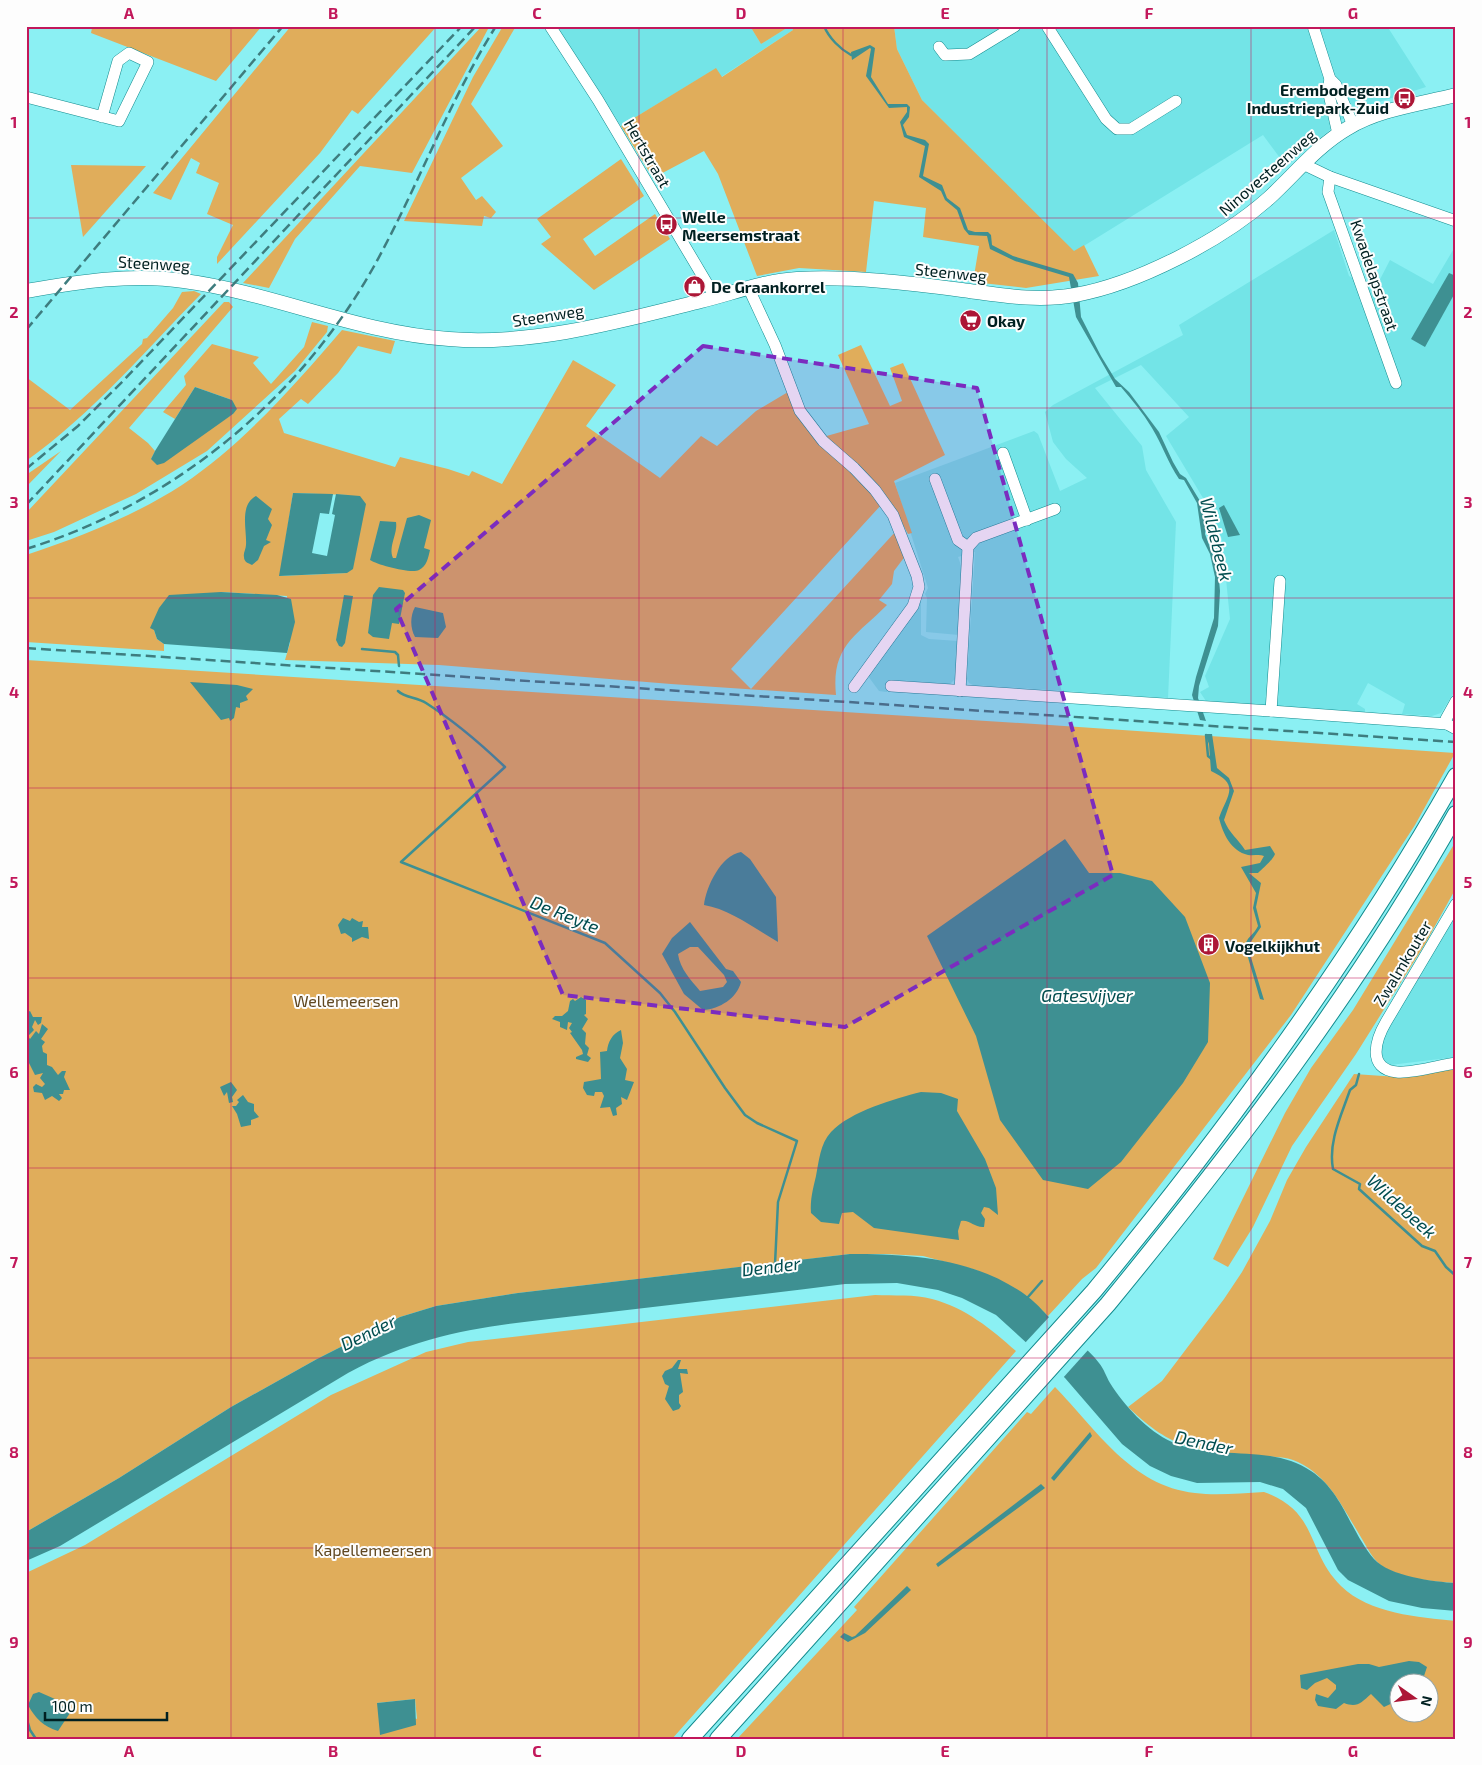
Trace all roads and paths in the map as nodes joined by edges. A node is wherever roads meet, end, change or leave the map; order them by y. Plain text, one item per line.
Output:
1 (550, 26) edge
2 (1015, 26) edge
3 (1047, 26) edge
4 (1313, 26) edge
5 (939, 47) dead end
6 (1330, 79) junction
7 (1456, 95) edge
8 (26, 97) edge
9 (1176, 101) dead end
10 (102, 117) junction
11 (1353, 125) junction
12 (1338, 134) junction
13 (1303, 164) junction
14 (1330, 177) junction
15 (1456, 221) edge
16 (748, 288) junction
17 (26, 291) edge
18 (1077, 295) joint
19 (715, 297) junction
20 (1396, 383) dead end
21 (1003, 453) dead end
22 (935, 479) dead end
23 (1055, 509) dead end
24 (1027, 520) junction
25 (968, 547) junction
26 (1280, 581) dead end
27 (891, 686) dead end
28 (854, 687) dead end
29 (960, 691) junction
30 (1456, 702) edge
31 (1271, 711) junction
32 (1451, 727) edge
33 (1456, 776) edge
34 (1456, 814) edge
35 (1456, 904) edge
36 (1456, 1063) edge
37 (690, 1739) edge
38 (718, 1739) edge

1 - 19 street, Hertstraat
2 - 5 street
3 - 9 street
4 - 6 street
6 - 11 street
6 - 12 street
7 - 11 main road, Ninovesteenweg
8 - 10 street
10 - 10 street
11 - 12 main road, Ninovesteenweg
12 - 13 main road, Ninovesteenweg
13 - 14 street
13 - 18 main road, Ninovesteenweg
14 - 15 street
14 - 20 street, Kwadelapstraat
16 - 18 main road, Steenweg
16 - 19 main road, Steenweg
16 - 28 street
17 - 19 main road, Steenweg
21 - 24 street
22 - 25 street
23 - 24 street
24 - 25 street
25 - 29 street
26 - 31 street
27 - 29 street
29 - 31 street
30 - 32 street
31 - 32 street
33 - 37 highway
34 - 38 highway
35 - 36 street, Zwalmkouter

